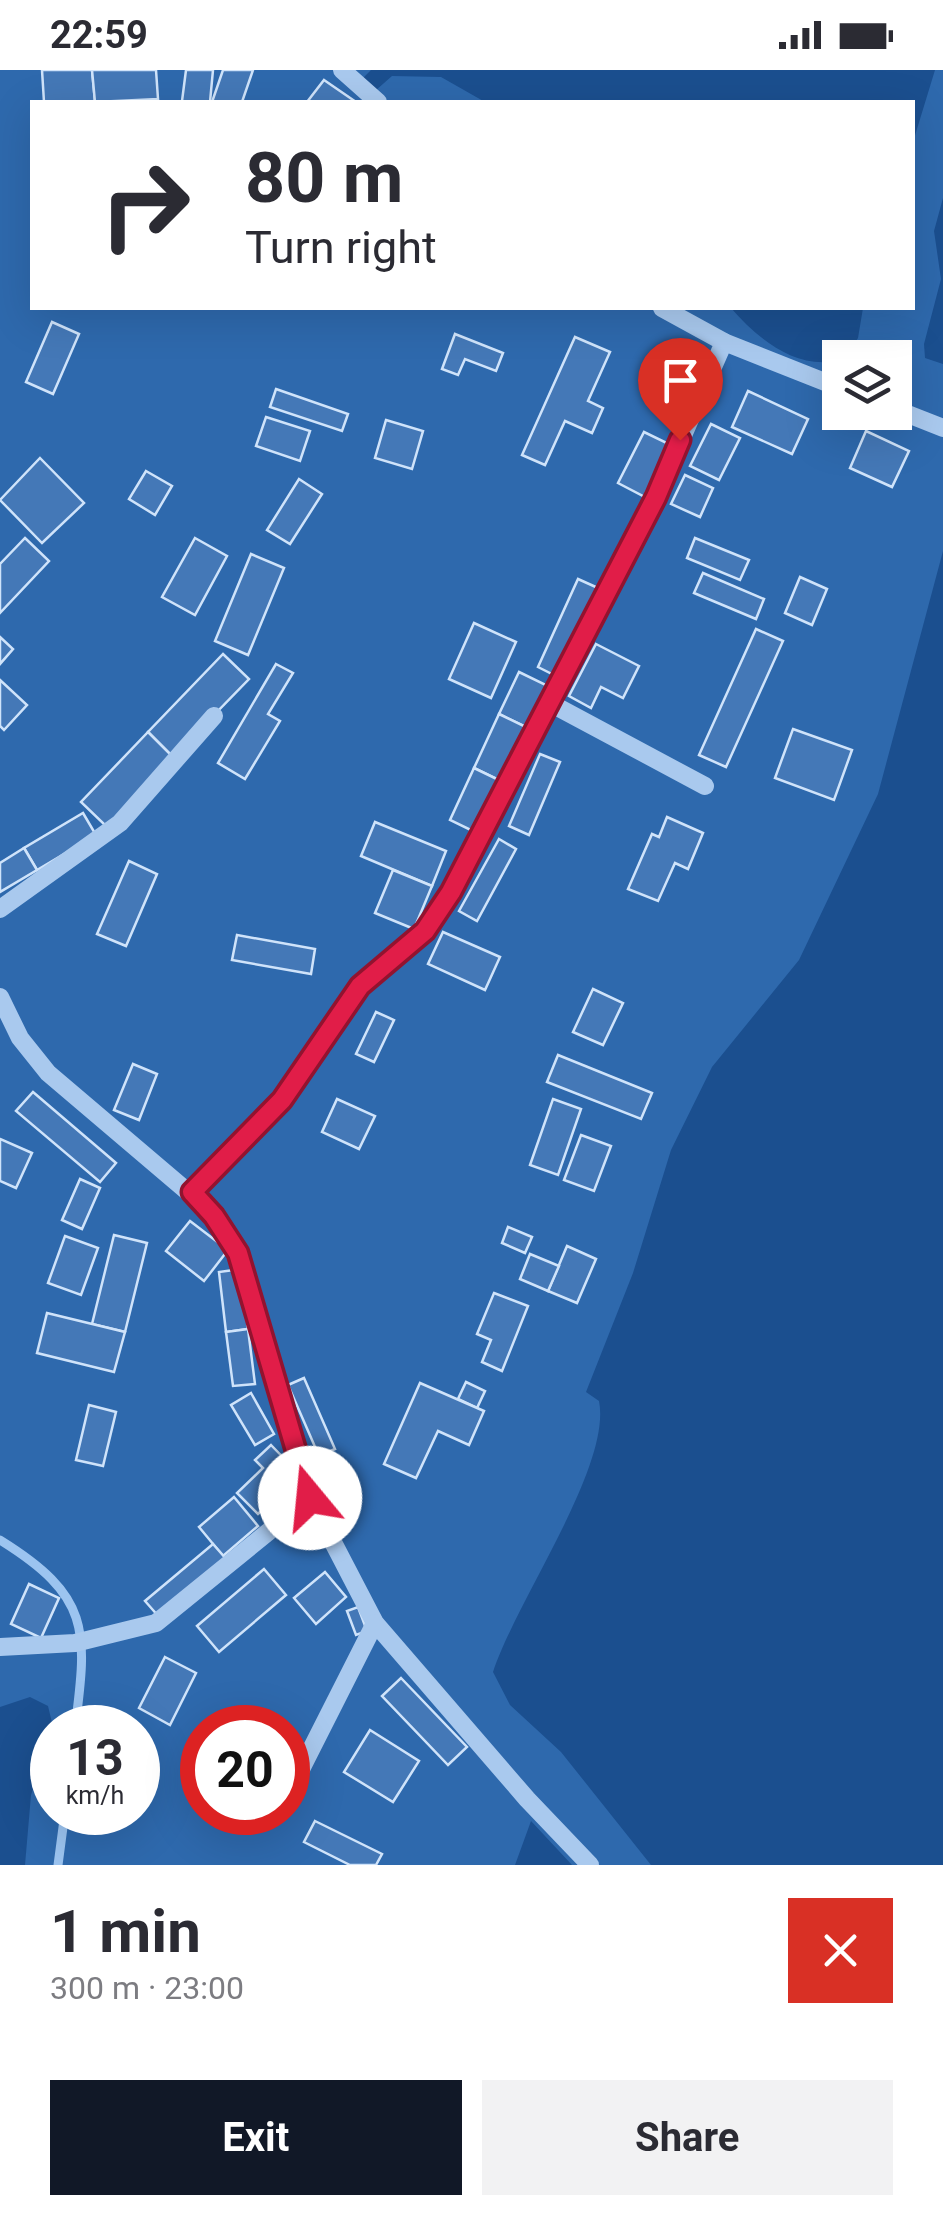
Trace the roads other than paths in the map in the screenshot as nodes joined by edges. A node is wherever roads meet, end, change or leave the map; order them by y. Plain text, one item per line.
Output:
1 (342, 70) edge
2 (376, 100) edge
3 (666, 310) edge
4 (724, 342) junction
5 (822, 381) edge
6 (912, 416) edge
7 (943, 428) edge
8 (548, 702) junction
9 (214, 716) dead end
10 (705, 786) dead end
11 (0, 908) edge
12 (0, 997) edge
13 (192, 1192) junction
14 (310, 1498) junction
15 (375, 1623) junction
16 (0, 1647) edge
17 (310, 1752) edge
18 (590, 1865) edge

1 - 2 lane
3 - 4 lane
4 - 5 lane
4 - 8 lane
6 - 7 lane
8 - 10 lane
8 - 13 lane
9 - 11 lane
12 - 13 lane
13 - 14 lane
14 - 15 lane
14 - 16 lane
15 - 17 lane
15 - 18 lane

